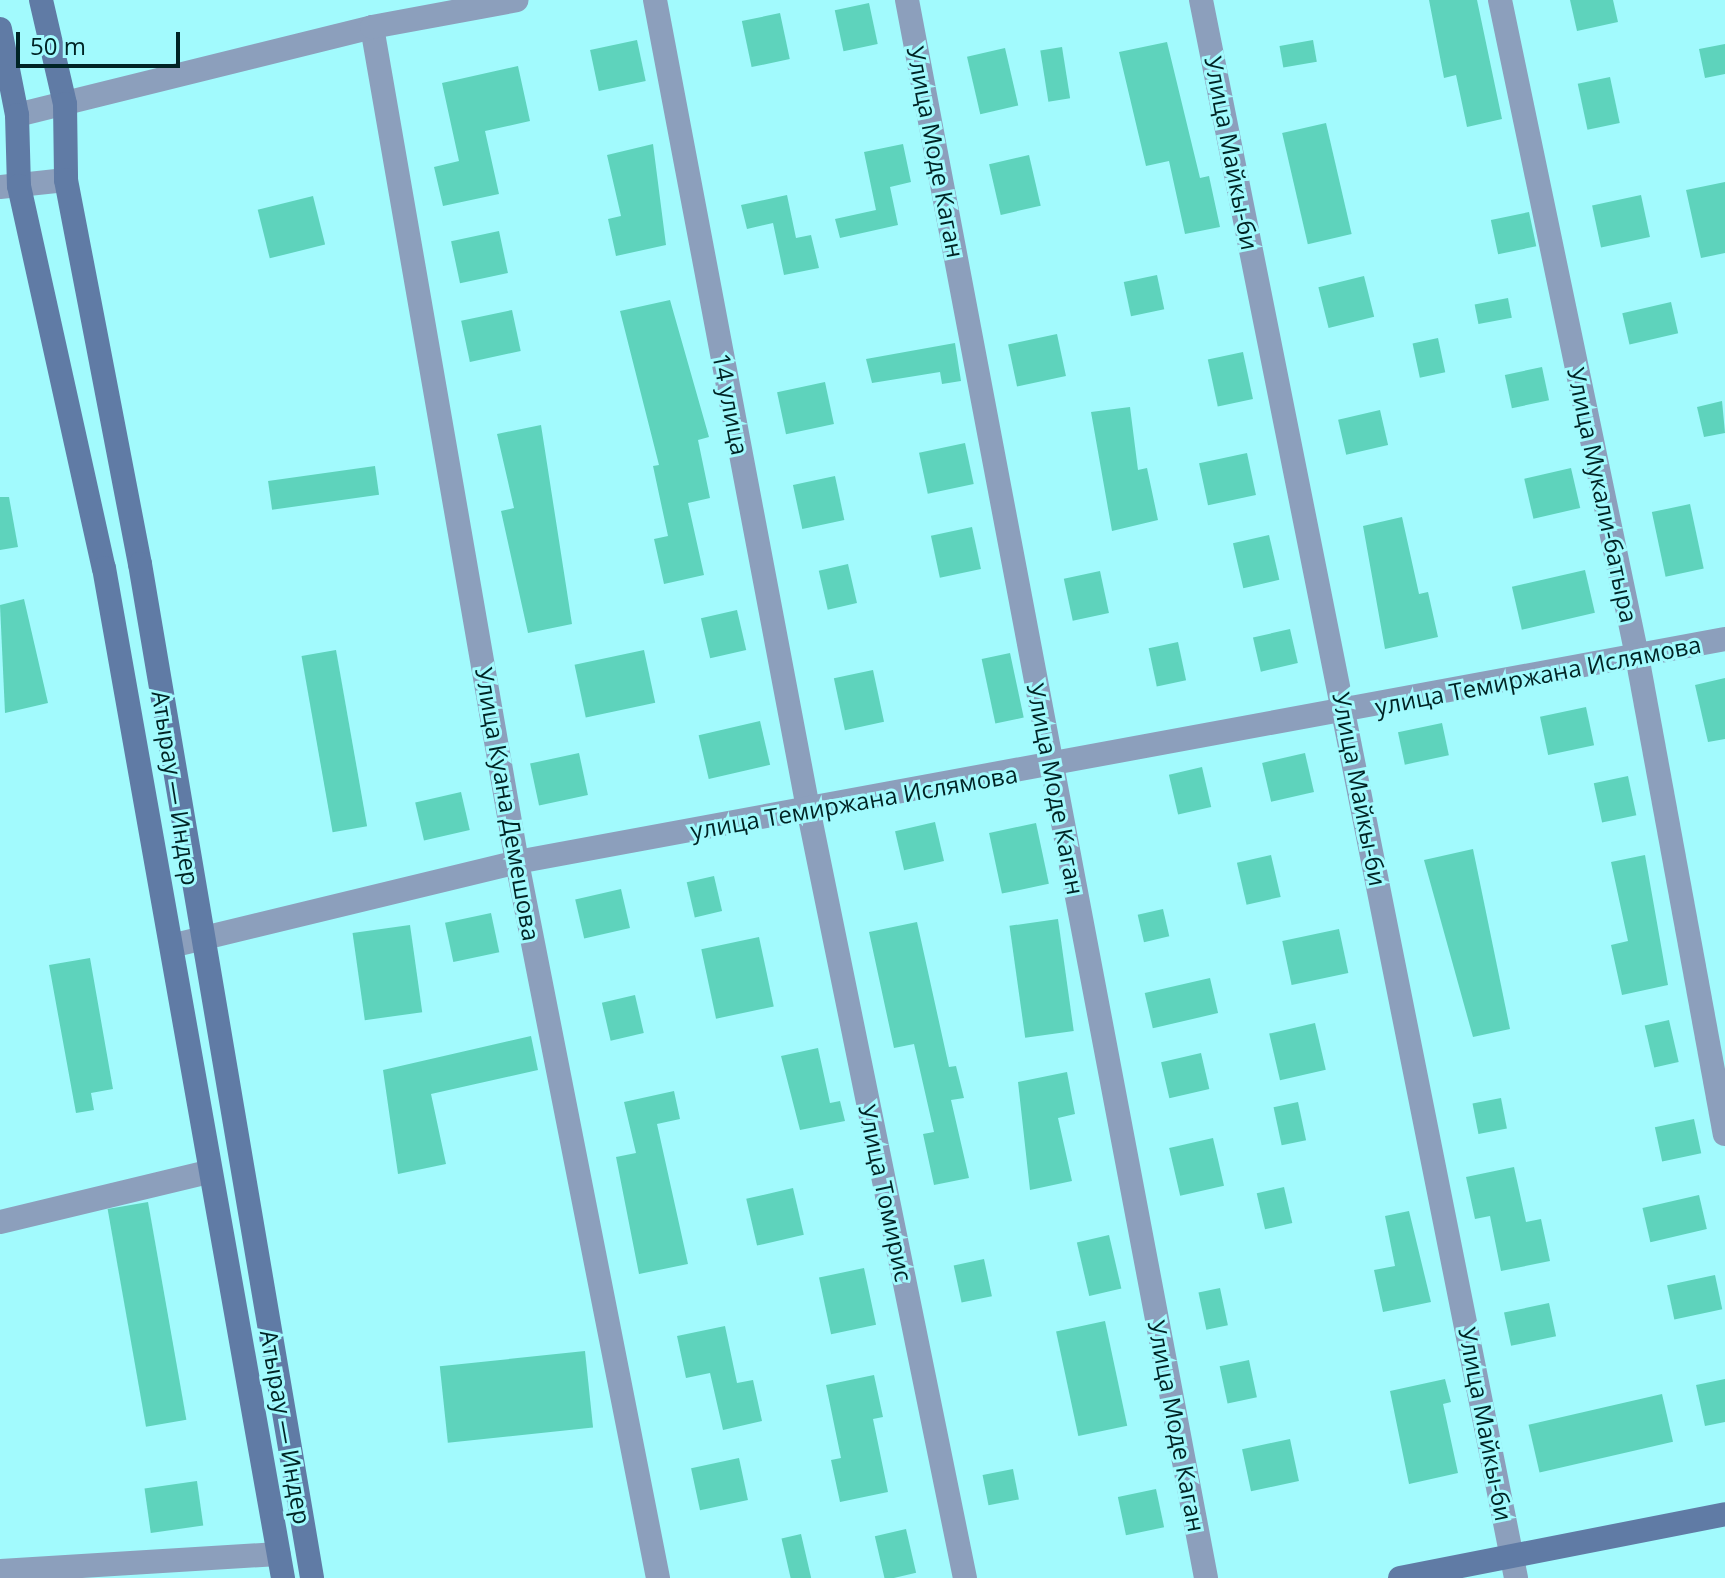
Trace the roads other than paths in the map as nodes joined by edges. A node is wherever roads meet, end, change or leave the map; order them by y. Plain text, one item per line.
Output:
1 (41, 0) edge
2 (517, 0) edge
3 (655, 0) edge
4 (907, 0) edge
5 (1201, 0) edge
6 (1500, 0) edge
7 (372, 27) junction
8 (0, 29) edge
9 (65, 104) junction
10 (17, 115) junction
11 (66, 180) junction
12 (9, 186) edge
13 (1725, 639) edge
14 (1637, 656) junction
15 (1345, 711) junction
16 (1052, 768) junction
17 (808, 808) junction
18 (517, 862) junction
19 (202, 938) junction
20 (175, 945) junction
21 (1725, 1134) edge
22 (208, 1172) junction
23 (0, 1222) edge
24 (1725, 1514) edge
25 (278, 1554) junction
26 (1514, 1567) edge
27 (0, 1571) edge
28 (283, 1578) edge
29 (312, 1578) edge
30 (658, 1578) edge
31 (965, 1578) edge
32 (1206, 1578) edge
33 (1400, 1578) edge

1 - 9 main road, Атырау — Индер
2 - 7 street
3 - 17 street, 14 улица
4 - 16 street, Улица Моде Каган
5 - 15 street, Улица Майкы-би
6 - 14 street, Улица Мукали-батыра
7 - 9 street
7 - 18 street, Улица Куана Демешова
8 - 10 main road, Атырау — Индер
9 - 10 street
9 - 11 main road, Атырау — Индер
10 - 12 main road, Атырау — Индер
11 - 12 street
11 - 19 main road, Атырау — Индер
12 - 20 main road, Атырау — Индер
13 - 14 street, улица Темиржана Ислямова
14 - 15 street, улица Темиржана Ислямова
14 - 21 street, Улица Мукали-батыра
15 - 16 street, улица Темиржана Ислямова
15 - 26 street, Улица Майкы-би
16 - 17 street, улица Темиржана Ислямова
16 - 32 street, Улица Моде Каган
17 - 18 street, улица Темиржана Ислямова
17 - 31 street, Улица Томирис
18 - 19 street, улица Темиржана Ислямова
18 - 30 street, Улица Куана Демешова
19 - 20 street, улица Темиржана Ислямова
19 - 29 main road, Атырау — Индер
20 - 22 main road, Атырау — Индер
22 - 23 street
22 - 25 main road, Атырау — Индер
24 - 26 main road
25 - 27 street
25 - 28 main road, Атырау — Индер
26 - 33 main road

